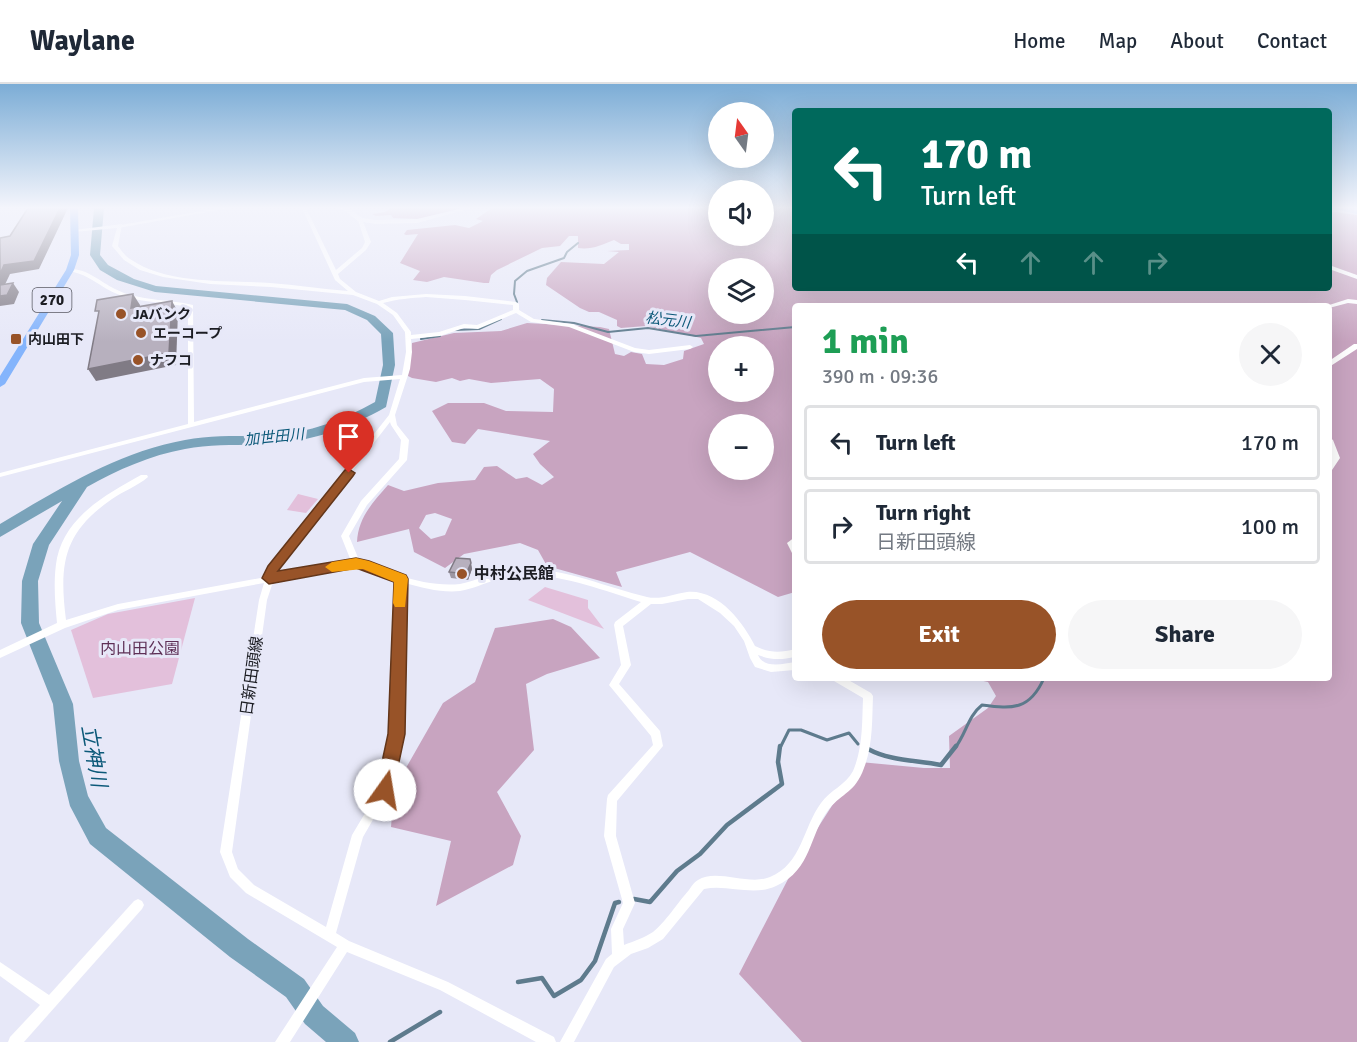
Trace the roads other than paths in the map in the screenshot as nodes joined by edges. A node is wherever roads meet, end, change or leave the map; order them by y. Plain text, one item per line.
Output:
1 (75, 253) edge
2 (118, 253) edge
3 (325, 253) edge
4 (360, 253) edge
5 (1332, 268) edge
6 (70, 270) junction
7 (335, 274) junction
8 (1357, 277) edge
9 (354, 293) junction
10 (1357, 302) edge
11 (379, 303) junction
12 (1332, 305) edge
13 (516, 311) junction
14 (409, 337) junction
15 (1357, 346) edge
16 (690, 347) dead end
17 (1332, 363) edge
18 (403, 377) junction
19 (0, 384) edge
20 (392, 415) junction
21 (190, 425) junction
22 (1332, 449) edge
23 (1332, 463) edge
24 (0, 475) edge
25 (144, 477) dead end
26 (356, 563) junction
27 (269, 578) junction
28 (401, 579) junction
29 (649, 601) junction
30 (62, 625) junction
31 (751, 648) junction
32 (792, 653) edge
33 (0, 654) edge
34 (792, 666) edge
35 (842, 681) edge
36 (138, 906) dead end
37 (330, 935) junction
38 (345, 945) junction
39 (618, 955) junction
40 (0, 968) edge
41 (50, 1004) junction
42 (286, 1037) edge
43 (15, 1042) edge
44 (549, 1042) edge
45 (567, 1042) edge

1 - 6 highway, 270
2 - 9 street
3 - 7 street
4 - 7 street
5 - 8 street
6 - 19 highway, 270
6 - 21 street
7 - 9 street
9 - 11 street
10 - 12 street
11 - 13 street
11 - 14 street
13 - 14 street
13 - 16 street
14 - 18 street, 日新田頭線
15 - 17 street
18 - 20 street, 日新田頭線
18 - 21 street
20 - 26 street
20 - 27 street, 日新田頭線
21 - 24 street
22 - 23 street
25 - 30 street
26 - 27 street
26 - 28 street
27 - 30 street
27 - 37 street, 日新田頭線
28 - 29 street
28 - 37 street
29 - 31 street
29 - 39 street
30 - 33 street
31 - 32 street
31 - 34 street
35 - 39 street
36 - 41 street
37 - 38 street, 日新田頭線
38 - 42 street
38 - 44 street, 日新田頭線
39 - 45 street
40 - 41 street
41 - 43 street

